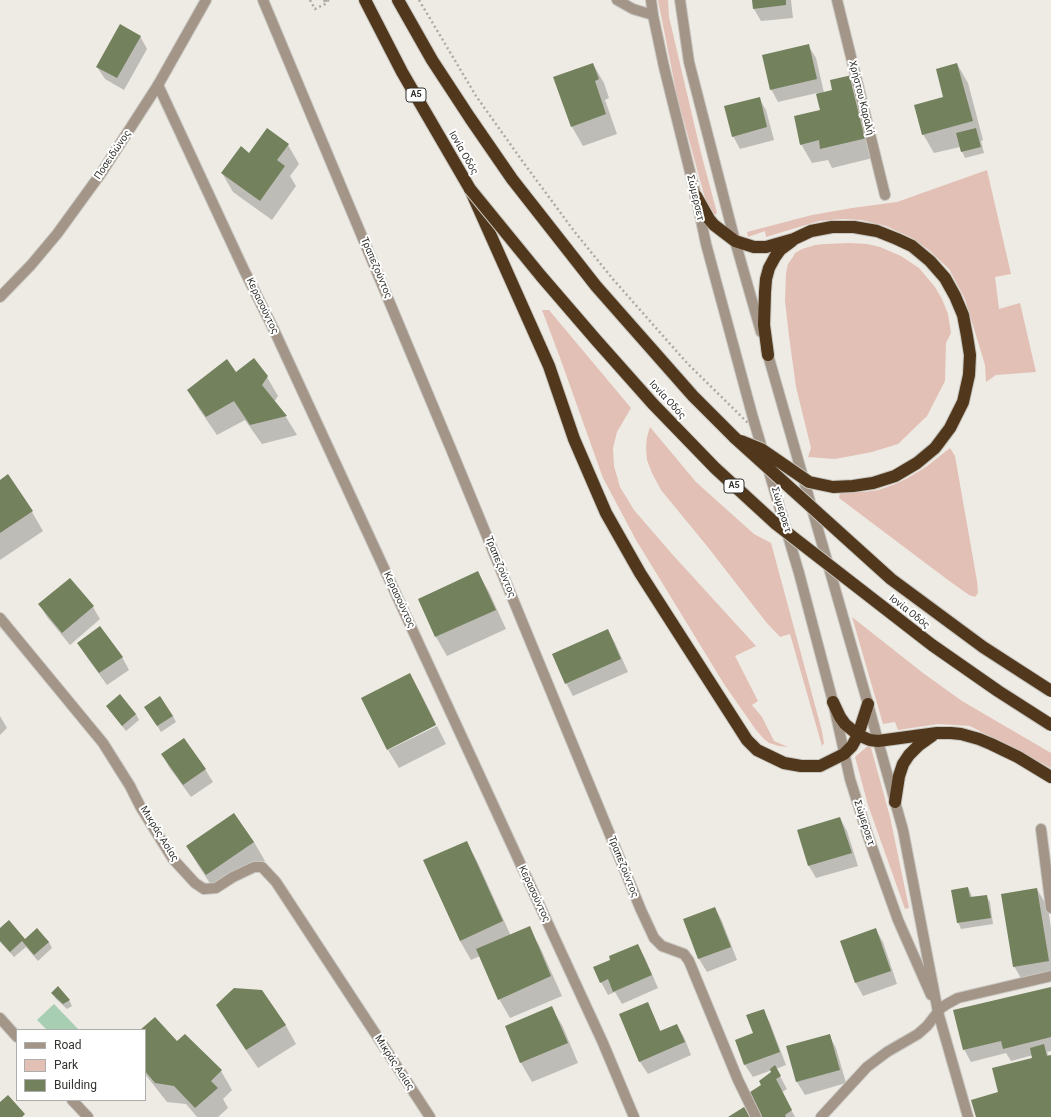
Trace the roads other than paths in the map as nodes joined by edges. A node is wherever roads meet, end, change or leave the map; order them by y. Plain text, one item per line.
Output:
1 (206, 0) edge
2 (263, 0) edge
3 (365, 0) edge
4 (398, 0) edge
5 (617, 0) edge
6 (652, 0) edge
7 (680, 0) edge
8 (837, 0) edge
9 (653, 15) junction
10 (158, 85) junction
11 (470, 189) junction
12 (885, 195) dead end
13 (696, 196) junction
14 (794, 239) junction
15 (735, 241) junction
16 (0, 297) edge
17 (768, 355) junction
18 (735, 438) junction
19 (0, 618) edge
20 (1051, 691) edge
21 (833, 702) junction
22 (868, 704) junction
23 (1051, 725) edge
24 (937, 733) junction
25 (858, 735) junction
26 (878, 741) junction
27 (844, 754) junction
28 (1051, 776) edge
29 (895, 802) junction
30 (1041, 829) dead end
31 (1051, 908) edge
32 (1051, 976) edge
33 (938, 1012) junction
34 (0, 1018) edge
35 (16, 1036) edge
36 (73, 1101) edge
37 (88, 1117) edge
38 (430, 1117) edge
39 (634, 1117) edge
40 (756, 1117) edge
41 (821, 1117) edge
42 (968, 1117) edge

1 - 10 street, Ποσειδώνος
2 - 40 street, Τραπεζούντος
3 - 11 highway, Ιονία Οδός / Α5
4 - 18 highway, Ιονία Οδός
5 - 9 street
6 - 9 street, Σώμερσετ
7 - 15 street, Σώμερσετ
8 - 12 street, Χρήστου Καραλή
9 - 13 street, Σώμερσετ
10 - 16 street, Ποσειδώνος
10 - 39 street, Κερασούντος
11 - 23 highway, Ιονία Οδός / Α5, bridge
11 - 27 highway, bridge
13 - 15 highway
13 - 21 street, Σώμερσετ
14 - 15 highway
14 - 17 highway
14 - 18 highway, bridge
15 - 17 street, Σώμερσετ
17 - 22 street, Σώμερσετ
18 - 20 highway, Ιονία Οδός, bridge
19 - 38 street, Μικράς Ασίας
21 - 25 highway
21 - 27 street, Σώμερσετ
22 - 25 highway
22 - 26 street, Σώμερσετ
24 - 26 highway
24 - 28 highway
24 - 29 highway
25 - 26 highway
25 - 27 highway
26 - 29 street, Σώμερσετ
27 - 33 street, Σώμερσετ
29 - 33 street, Σώμερσετ
30 - 31 street
32 - 33 street
33 - 41 street
33 - 42 street, Σώμερσετ
34 - 35 street
36 - 37 street

